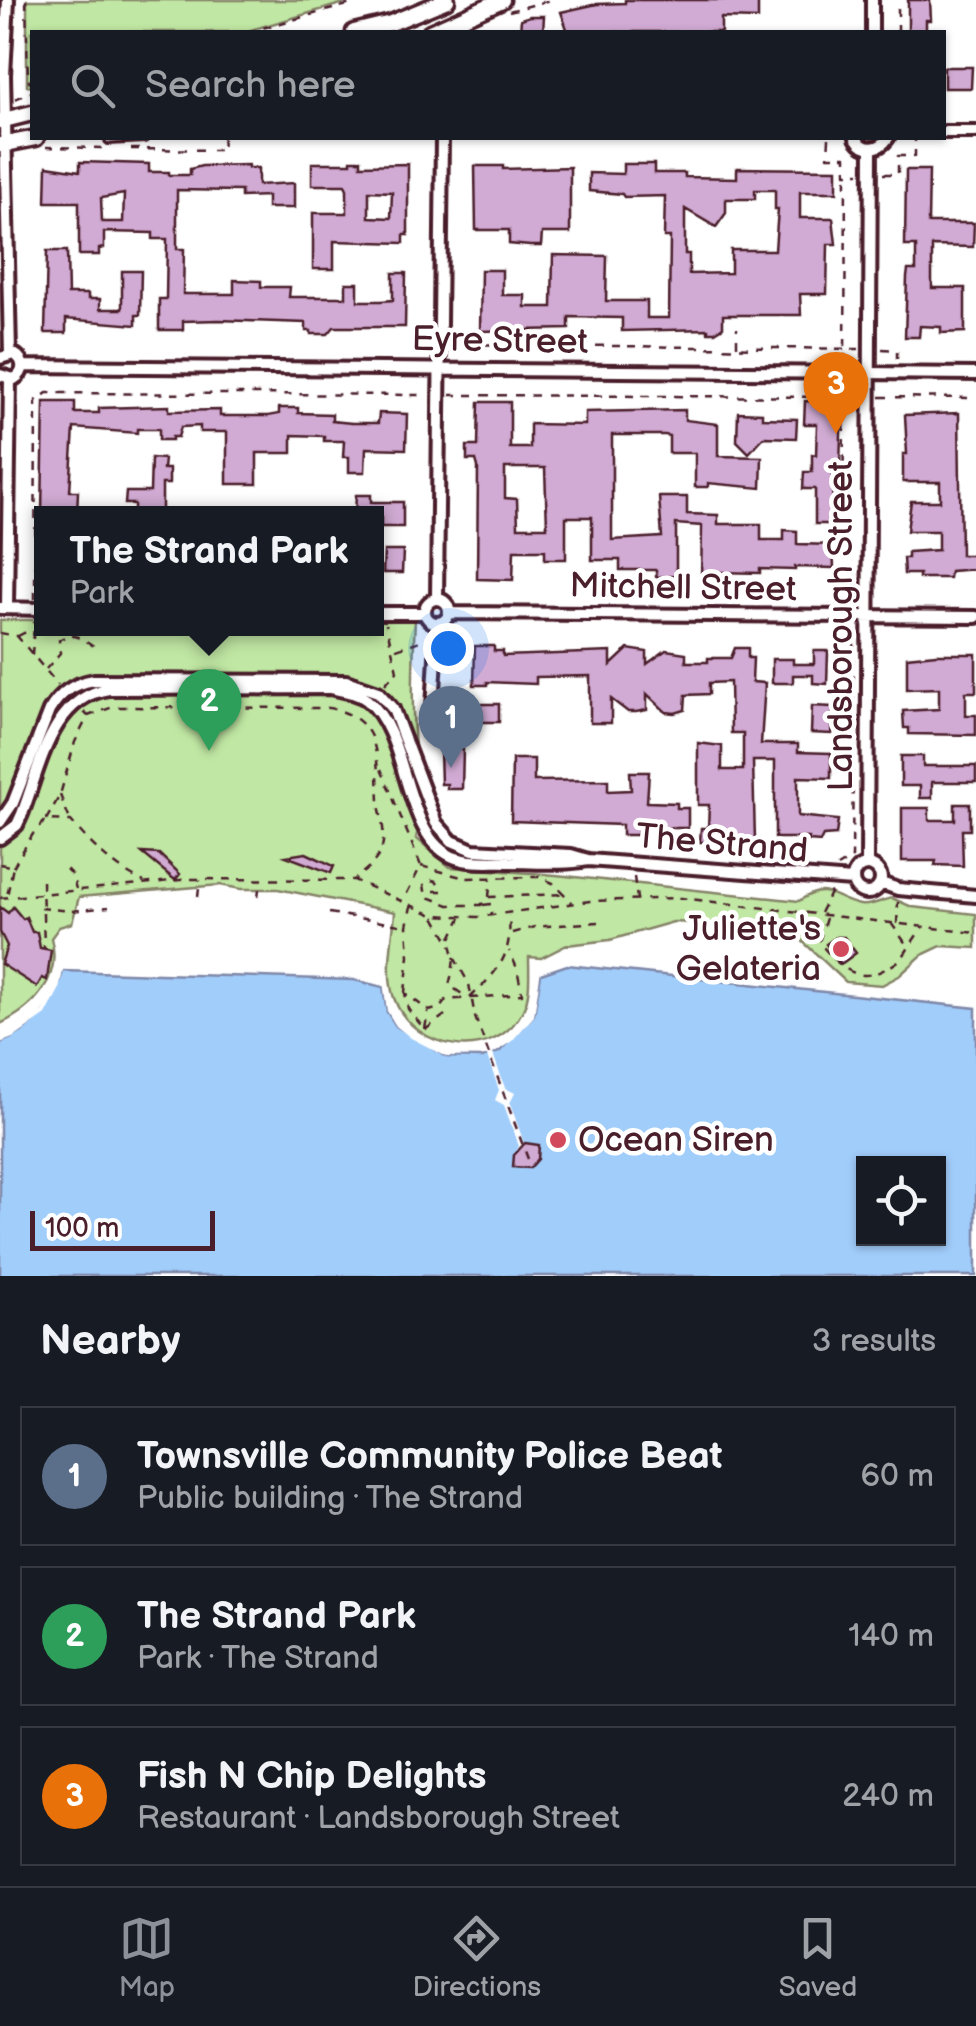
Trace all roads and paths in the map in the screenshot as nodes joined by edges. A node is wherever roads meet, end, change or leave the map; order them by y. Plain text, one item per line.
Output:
1 (8, 0) edge
2 (26, 0) edge
3 (366, 0) edge
4 (446, 0) edge
5 (502, 0) edge
6 (872, 0) edge
7 (898, 0) edge
8 (255, 30) edge
9 (362, 30) edge
10 (440, 30) edge
11 (872, 30) edge
12 (898, 30) edge
13 (30, 82) edge
14 (30, 114) edge
15 (3, 120) edge
16 (946, 132) edge
17 (976, 132) edge
18 (30, 139) edge
19 (442, 140) edge
20 (857, 140) edge
21 (886, 140) edge
22 (3, 144) edge
23 (871, 148) junction
24 (846, 173) dead end
25 (737, 328) dead end
26 (440, 344) junction
27 (737, 347) junction
28 (845, 348) junction
29 (869, 349) junction
30 (897, 350) dead end
31 (5, 356) edge
32 (23, 366) junction
33 (440, 368) junction
34 (844, 372) junction
35 (869, 372) junction
36 (976, 374) edge
37 (5, 377) edge
38 (440, 395) junction
39 (844, 397) junction
40 (869, 397) junction
41 (976, 398) edge
42 (37, 506) edge
43 (437, 599) junction
44 (4, 608) edge
45 (34, 609) edge
46 (384, 613) edge
47 (425, 613) junction
48 (449, 613) junction
49 (843, 617) junction
50 (868, 617) junction
51 (976, 617) edge
52 (34, 624) edge
53 (384, 624) edge
54 (33, 628) junction
55 (438, 629) junction
56 (0, 633) edge
57 (18, 636) junction
58 (98, 649) dead end
59 (394, 650) junction
60 (32, 655) junction
61 (46, 670) junction
62 (64, 691) junction
63 (378, 692) junction
64 (75, 702) junction
65 (88, 716) junction
66 (432, 725) dead end
67 (380, 768) junction
68 (60, 795) junction
69 (46, 802) dead end
70 (55, 802) junction
71 (46, 820) junction
72 (71, 821) junction
73 (0, 822) edge
74 (0, 838) edge
75 (588, 860) junction
76 (0, 864) edge
77 (867, 864) junction
78 (421, 866) junction
79 (13, 867) junction
80 (66, 870) dead end
81 (491, 877) junction
82 (200, 878) junction
83 (260, 879) junction
84 (354, 880) junction
85 (832, 880) junction
86 (852, 880) junction
87 (30, 881) dead end
88 (881, 882) junction
89 (148, 883) junction
90 (76, 889) junction
91 (434, 891) dead end
92 (42, 894) junction
93 (564, 894) junction
94 (976, 896) edge
95 (198, 897) dead end
96 (258, 897) dead end
97 (489, 897) junction
98 (0, 898) edge
99 (7, 898) junction
100 (404, 900) junction
101 (412, 904) junction
102 (573, 904) junction
103 (481, 906) junction
104 (109, 907) dead end
105 (40, 908) junction
106 (330, 913) dead end
107 (509, 914) junction
108 (434, 915) junction
109 (492, 915) junction
110 (820, 915) junction
111 (827, 916) junction
112 (461, 917) junction
113 (599, 922) dead end
114 (891, 923) junction
115 (407, 926) junction
116 (923, 927) junction
117 (976, 932) edge
118 (510, 934) junction
119 (451, 939) junction
120 (908, 946) junction
121 (44, 948) dead end
122 (508, 951) junction
123 (454, 958) junction
124 (405, 993) junction
125 (469, 999) junction
126 (429, 1011) junction
127 (445, 1014) dead end
128 (425, 1030) junction
129 (528, 1159) dead end

1 - 15 street
2 - 13 path
3 - 8 path
4 - 9 main road
5 - 10 main road
6 - 11 street
7 - 12 path
14 - 15 main road
15 - 22 street
16 - 17 street
18 - 22 main road
19 - 26 street
20 - 23 street
21 - 23 street
22 - 31 street
23 - 29 street, Landsborough Street
24 - 28 path
25 - 27 path
26 - 27 path
26 - 33 street
27 - 28 path
28 - 29 path
28 - 34 path
29 - 30 path
29 - 35 street, Landsborough Street
31 - 32 street
32 - 33 street, Eyre Street
32 - 37 street
33 - 34 street, Eyre Street
33 - 38 street
34 - 35 street, Eyre Street
34 - 39 path
35 - 36 street, Eyre Street
35 - 40 street, Landsborough Street
37 - 44 street
38 - 39 path
38 - 42 path
38 - 43 street
39 - 40 path
39 - 49 path
40 - 41 path
40 - 50 street, Landsborough Street
43 - 47 street
43 - 48 street
44 - 45 street
46 - 47 street
47 - 55 street
48 - 49 street, Mitchell Street
48 - 55 street
49 - 50 street, Mitchell Street
49 - 85 path
50 - 51 street, Mitchell Street
50 - 77 street, Landsborough Street
52 - 54 path
53 - 59 path
54 - 57 path
54 - 60 path
55 - 59 path
55 - 66 street
56 - 57 path
57 - 60 path
58 - 61 path
59 - 63 path
60 - 61 path
61 - 62 path
62 - 63 street
62 - 73 street
63 - 75 street, The Strand
64 - 65 path
64 - 74 street
64 - 75 street, The Strand
65 - 67 path
65 - 68 path
67 - 78 path
67 - 84 path
68 - 70 path
68 - 72 path
69 - 70 path
70 - 71 path
71 - 72 path
71 - 79 path
72 - 89 path
75 - 85 street, The Strand
76 - 79 path
77 - 86 street
77 - 88 street
78 - 81 path
78 - 100 path
79 - 99 path
80 - 90 path
81 - 93 path
81 - 97 path
82 - 83 path
82 - 89 path
82 - 95 path
83 - 84 path
83 - 96 path
84 - 100 path
85 - 86 street, The Strand
85 - 110 path
86 - 88 street
87 - 92 path
88 - 94 street
89 - 90 path
90 - 92 path
91 - 103 path
92 - 99 path
92 - 105 path
93 - 97 path
93 - 102 path
97 - 103 path
98 - 99 path
100 - 101 path
101 - 108 path
101 - 115 path
102 - 107 path
102 - 110 path
103 - 109 path
104 - 105 path
105 - 121 path
106 - 115 path
107 - 109 path
107 - 118 path
108 - 112 path
108 - 119 path
109 - 112 path
110 - 111 path
111 - 114 path
111 - 120 path
112 - 119 path
113 - 118 path
114 - 116 path
114 - 120 path
115 - 124 path
116 - 117 path
116 - 120 path
118 - 122 path
119 - 123 path
122 - 125 path
122 - 125 path
123 - 125 path
123 - 125 path
124 - 126 path
124 - 128 path
125 - 126 path
125 - 129 path
126 - 128 path
127 - 128 path

